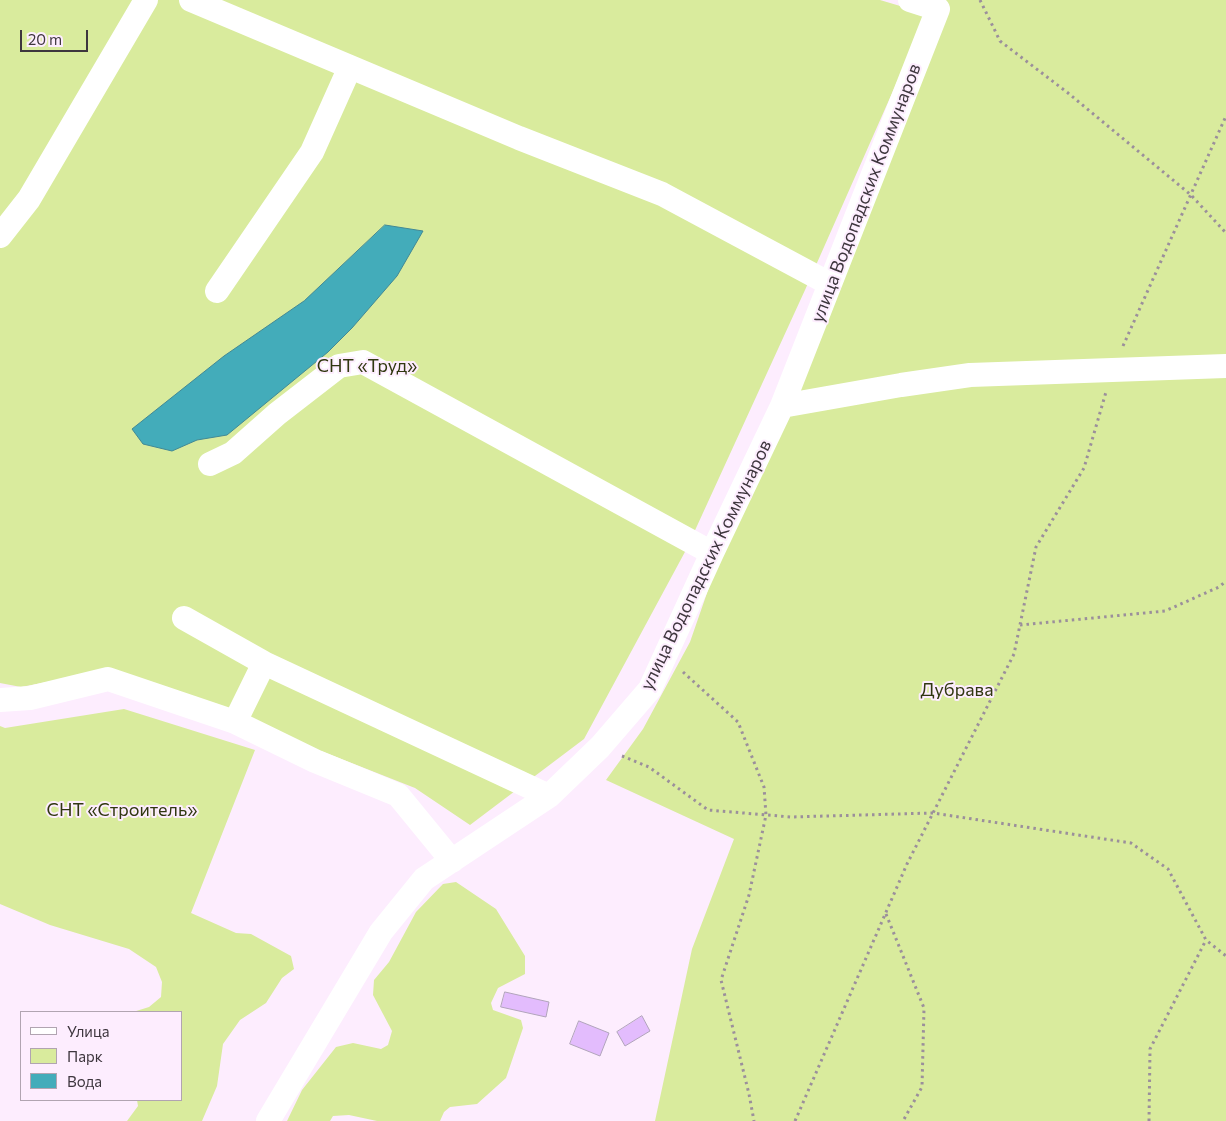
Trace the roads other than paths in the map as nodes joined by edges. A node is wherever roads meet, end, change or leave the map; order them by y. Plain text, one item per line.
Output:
1 (146, 0) edge
2 (190, 0) edge
3 (910, 0) edge
4 (350, 67) junction
5 (0, 236) edge
6 (830, 284) junction
7 (217, 291) dead end
8 (1226, 366) edge
9 (782, 406) junction
10 (210, 464) dead end
11 (712, 553) junction
12 (184, 618) dead end
13 (264, 663) junction
14 (0, 700) edge
15 (235, 722) junction
16 (549, 796) junction
17 (452, 861) junction
18 (268, 1121) edge

1 - 5 street
2 - 4 street
3 - 6 street, улица Водопадских Коммунаров
4 - 6 street
4 - 7 street
6 - 9 street, улица Водопадских Коммунаров
8 - 9 street
9 - 11 street, улица Водопадских Коммунаров
10 - 11 street
11 - 16 street, улица Водопадских Коммунаров
12 - 13 street
13 - 15 street
13 - 16 street
14 - 15 street
15 - 17 street
16 - 17 street, улица Водопадских Коммунаров
17 - 18 street, улица Водопадских Коммунаров

